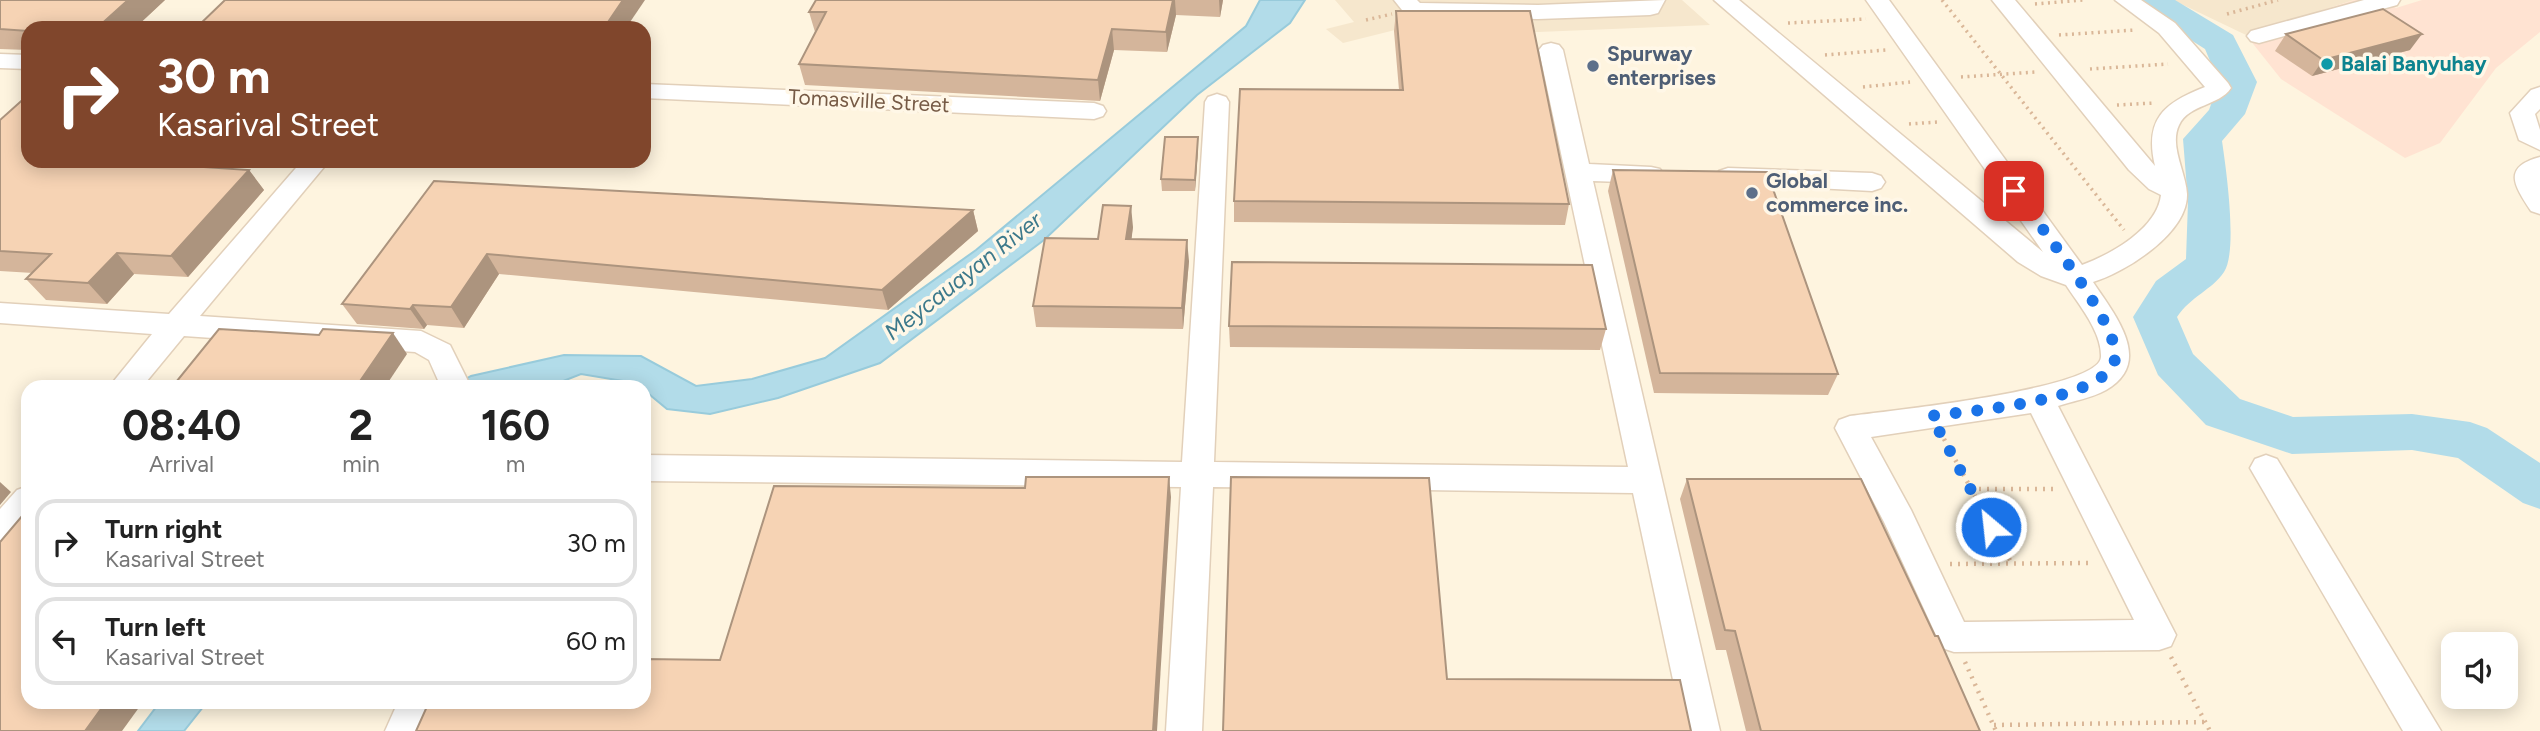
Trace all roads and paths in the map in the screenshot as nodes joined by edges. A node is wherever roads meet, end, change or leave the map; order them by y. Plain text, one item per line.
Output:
1 (1405, 0) edge
2 (1654, 0) edge
3 (1724, 0) edge
4 (1942, 0) edge
5 (2083, 0) edge
6 (2126, 0) edge
7 (2278, 0) edge
8 (2384, 2) edge
9 (2006, 3) edge
10 (1469, 6) edge
11 (1532, 6) edge
12 (1594, 6) edge
13 (1883, 9) edge
14 (2227, 14) dead end
15 (1755, 25) junction
16 (2167, 28) junction
17 (2034, 36) junction
18 (2259, 36) dead end
19 (1912, 48) junction
20 (1551, 50) dead end
21 (1794, 57) junction
22 (0, 61) edge
23 (21, 62) edge
24 (2199, 62) junction
25 (2063, 70) junction
26 (2000, 75) junction
27 (1934, 79) junction
28 (651, 91) edge
29 (1835, 91) junction
30 (2540, 95) edge
31 (1217, 102) dead end
32 (2192, 102) junction
33 (2092, 106) junction
34 (1094, 111) dead end
35 (1963, 120) junction
36 (1876, 127) junction
37 (2540, 142) edge
38 (2540, 165) edge
39 (310, 168) edge
40 (1577, 172) junction
41 (1671, 175) edge
42 (1698, 176) edge
43 (1872, 182) dead end
44 (2174, 191) junction
45 (2540, 205) edge
46 (2136, 246) junction
47 (2076, 276) junction
48 (0, 313) edge
49 (178, 324) junction
50 (130, 380) edge
51 (453, 380) edge
52 (2040, 400) junction
53 (1931, 416) junction
54 (651, 468) edge
55 (2266, 468) dead end
56 (1198, 474) junction
57 (1646, 480) junction
58 (1971, 489) junction
59 (2085, 489) junction
60 (21, 507) edge
61 (0, 532) edge
62 (2121, 563) junction
63 (2012, 564) junction
64 (1921, 565) junction
65 (2159, 635) junction
66 (1954, 637) junction
67 (413, 709) edge
68 (2206, 722) junction
69 (1995, 728) edge
70 (403, 731) edge
71 (1184, 731) edge
72 (1702, 731) edge
73 (2210, 731) edge
74 (2423, 731) edge

1 - 10 street
2 - 12 street
3 - 15 street
4 - 26 path
5 - 9 path
6 - 16 street
7 - 14 path
8 - 18 street
9 - 17 street
10 - 11 street
11 - 12 street
13 - 15 path
13 - 19 street
15 - 21 street
16 - 17 path
16 - 24 street
17 - 25 street
19 - 21 path
19 - 27 street
20 - 40 street
21 - 29 street
22 - 23 street
24 - 25 path
24 - 32 street
25 - 26 path
25 - 33 street
26 - 27 path
26 - 46 path
27 - 29 path
27 - 35 street
28 - 34 street, Tomasville Street
29 - 36 street
30 - 37 street
31 - 56 street
32 - 33 path
32 - 44 street
33 - 44 street
35 - 36 path
35 - 47 street
36 - 47 street
38 - 45 street
39 - 49 street
40 - 41 street
40 - 57 street
42 - 43 street
44 - 46 street
46 - 47 street
47 - 52 street
48 - 49 street
49 - 50 street
49 - 51 street
52 - 53 street
52 - 59 street
53 - 58 path
53 - 64 street
54 - 56 street
55 - 74 street
56 - 57 street
56 - 71 street
57 - 72 street
58 - 59 path
58 - 63 path
59 - 62 street
60 - 61 street
62 - 63 path
62 - 65 street
63 - 64 path
64 - 66 street
65 - 66 street
65 - 68 path
66 - 69 path
67 - 70 street
68 - 69 path
68 - 73 path

